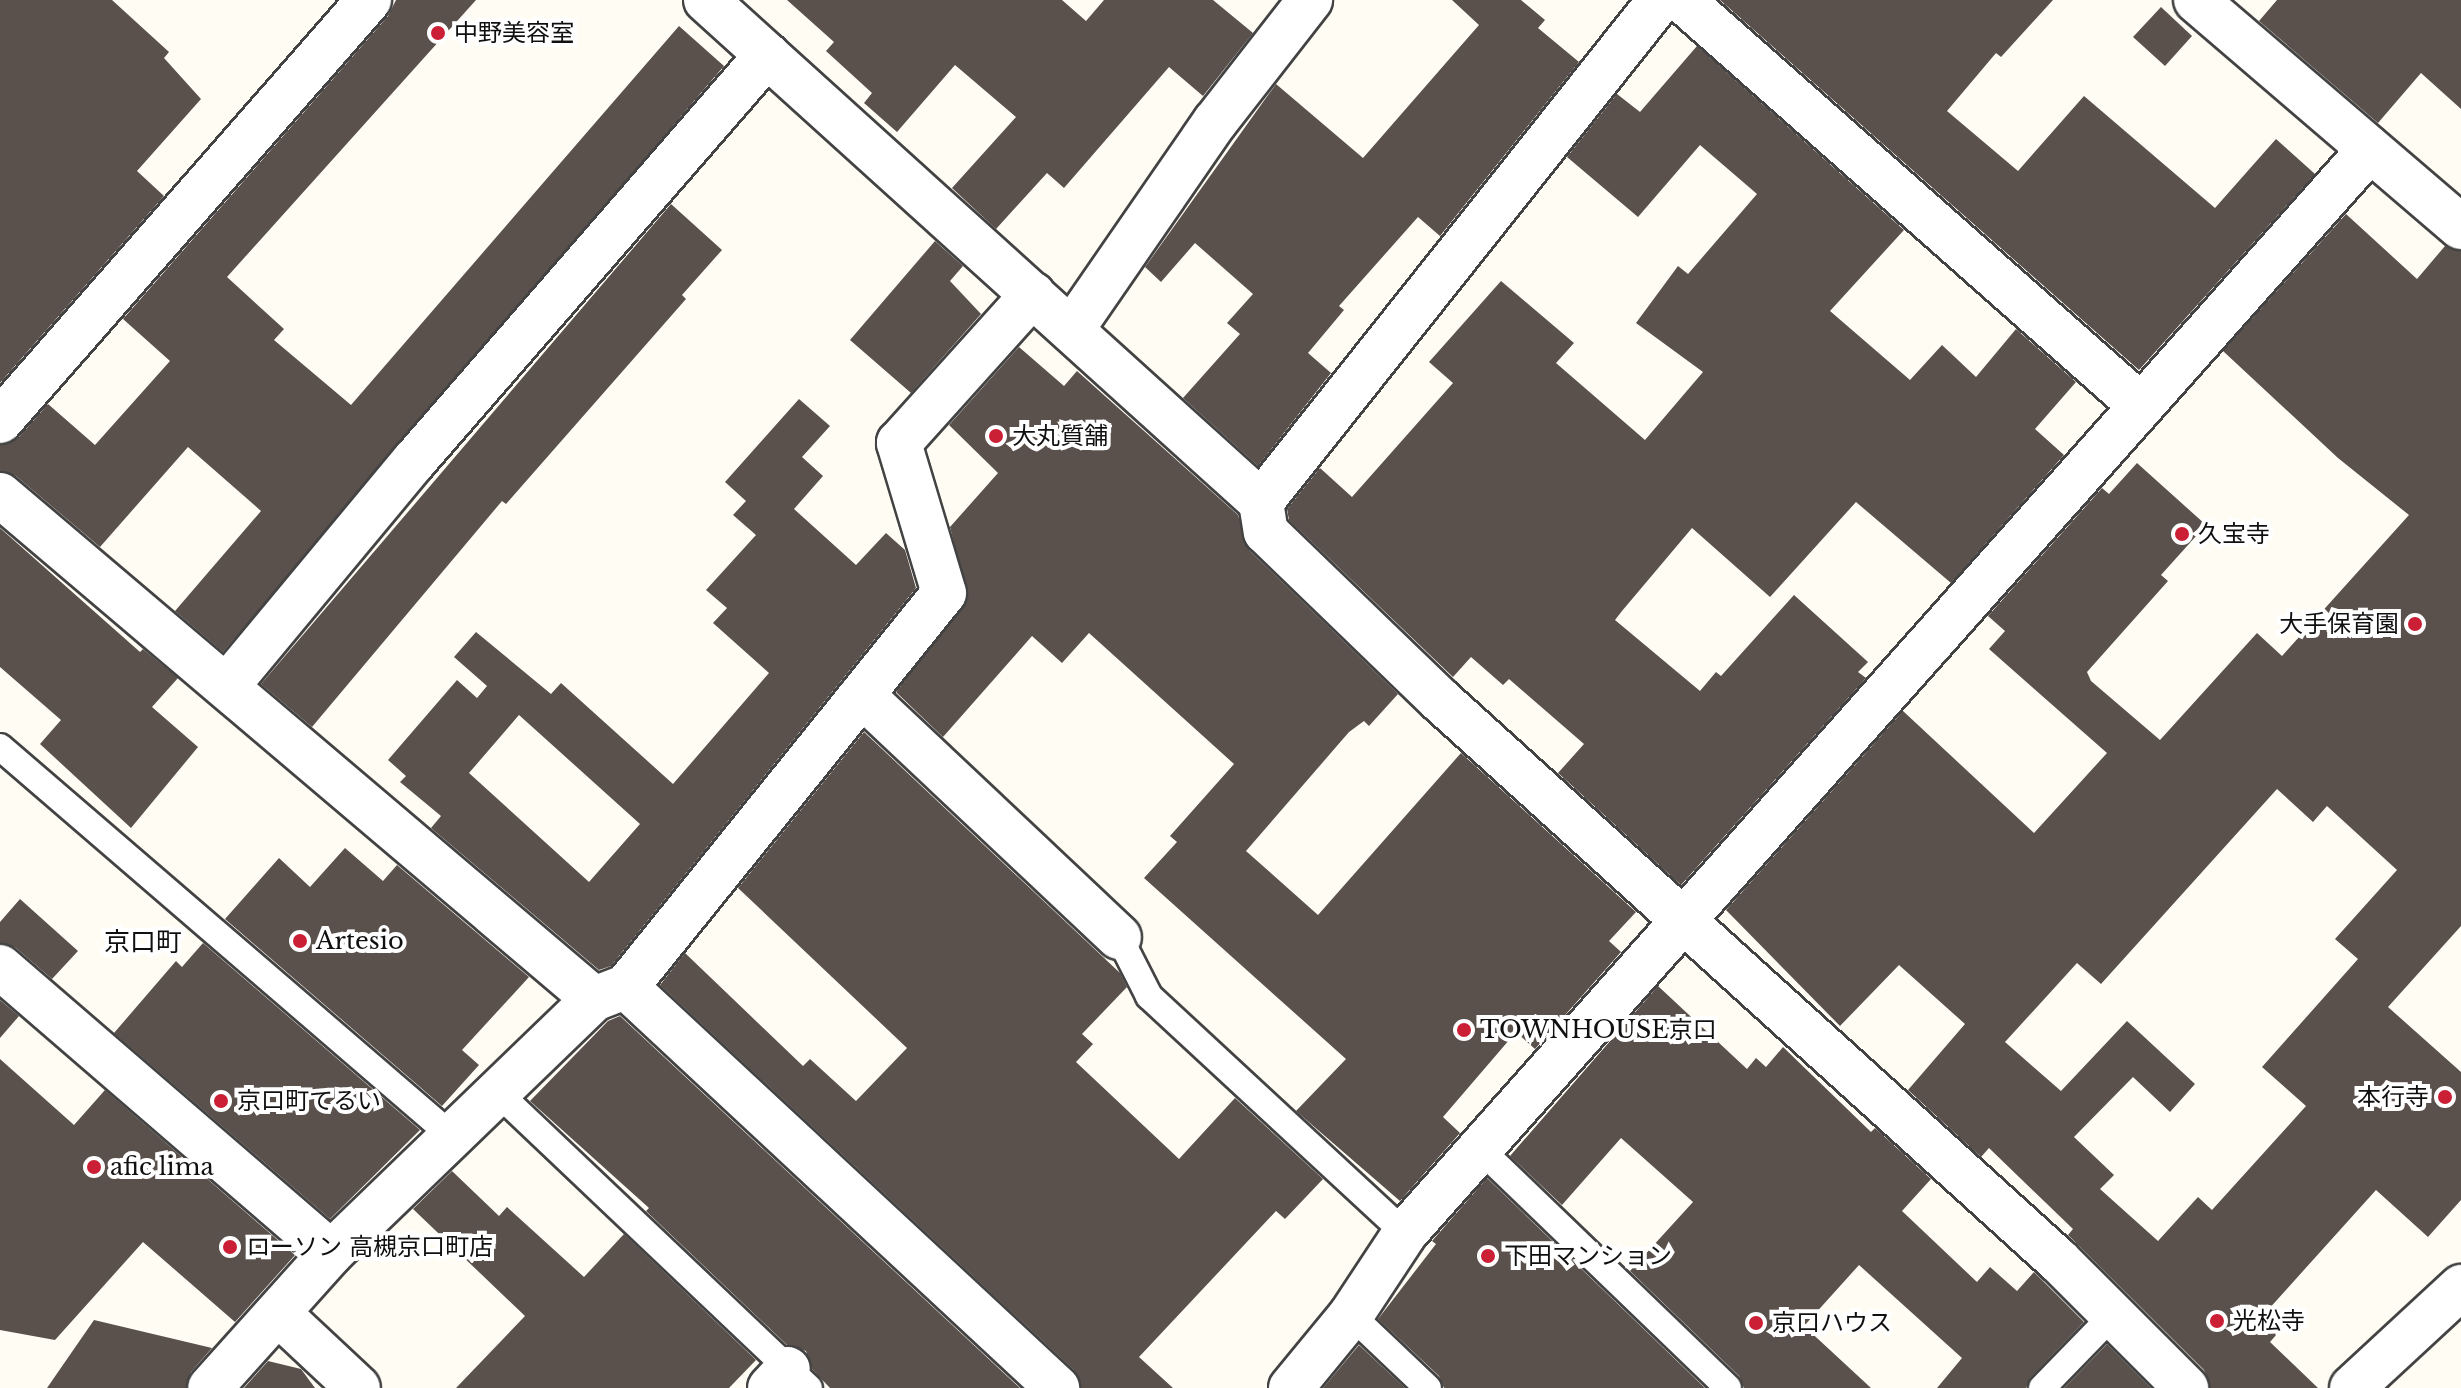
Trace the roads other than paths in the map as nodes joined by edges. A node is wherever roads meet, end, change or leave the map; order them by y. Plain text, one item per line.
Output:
1 (369, 0) edge
2 (706, 0) edge
3 (1310, 0) edge
4 (1660, 0) edge
5 (1682, 0) edge
6 (2214, 6) edge
7 (767, 55) junction
8 (2370, 149) junction
9 (2461, 227) edge
10 (1033, 294) junction
11 (1072, 329) junction
12 (2141, 406) junction
13 (0, 421) edge
14 (0, 495) edge
15 (1261, 502) junction
16 (227, 686) junction
17 (862, 695) junction
18 (0, 747) edge
19 (1685, 917) junction
20 (1119, 937) joint
21 (0, 967) edge
22 (610, 993) junction
23 (497, 1092) junction
24 (452, 1136) junction
25 (1480, 1149) junction
26 (1405, 1233) junction
27 (331, 1253) junction
28 (2461, 1287) edge
29 (279, 1314) junction
30 (1351, 1315) junction
31 (2113, 1315) junction
32 (789, 1382) edge
33 (210, 1388) edge
34 (358, 1388) edge
35 (1057, 1388) edge
36 (1291, 1388) edge
37 (1428, 1388) edge
38 (1728, 1388) edge
39 (2042, 1388) edge
40 (2186, 1388) edge
41 (2352, 1388) edge

1 - 13 street
2 - 7 street
3 - 11 street
4 - 15 street
5 - 12 street
6 - 8 street
7 - 10 street
7 - 16 street
8 - 9 street
8 - 12 street
10 - 11 street
10 - 17 street
11 - 15 street
12 - 19 street
14 - 16 street
15 - 19 street
16 - 22 street
17 - 20 street
17 - 22 street
18 - 24 lane
19 - 25 street
19 - 31 street
20 - 26 lane
21 - 27 street
22 - 23 street
22 - 35 street
23 - 24 street
23 - 32 lane
24 - 27 street
25 - 26 street
25 - 38 lane
26 - 30 street
27 - 29 street
28 - 41 street
29 - 33 street
29 - 34 street
30 - 36 street
30 - 37 lane
31 - 39 lane
31 - 40 street

